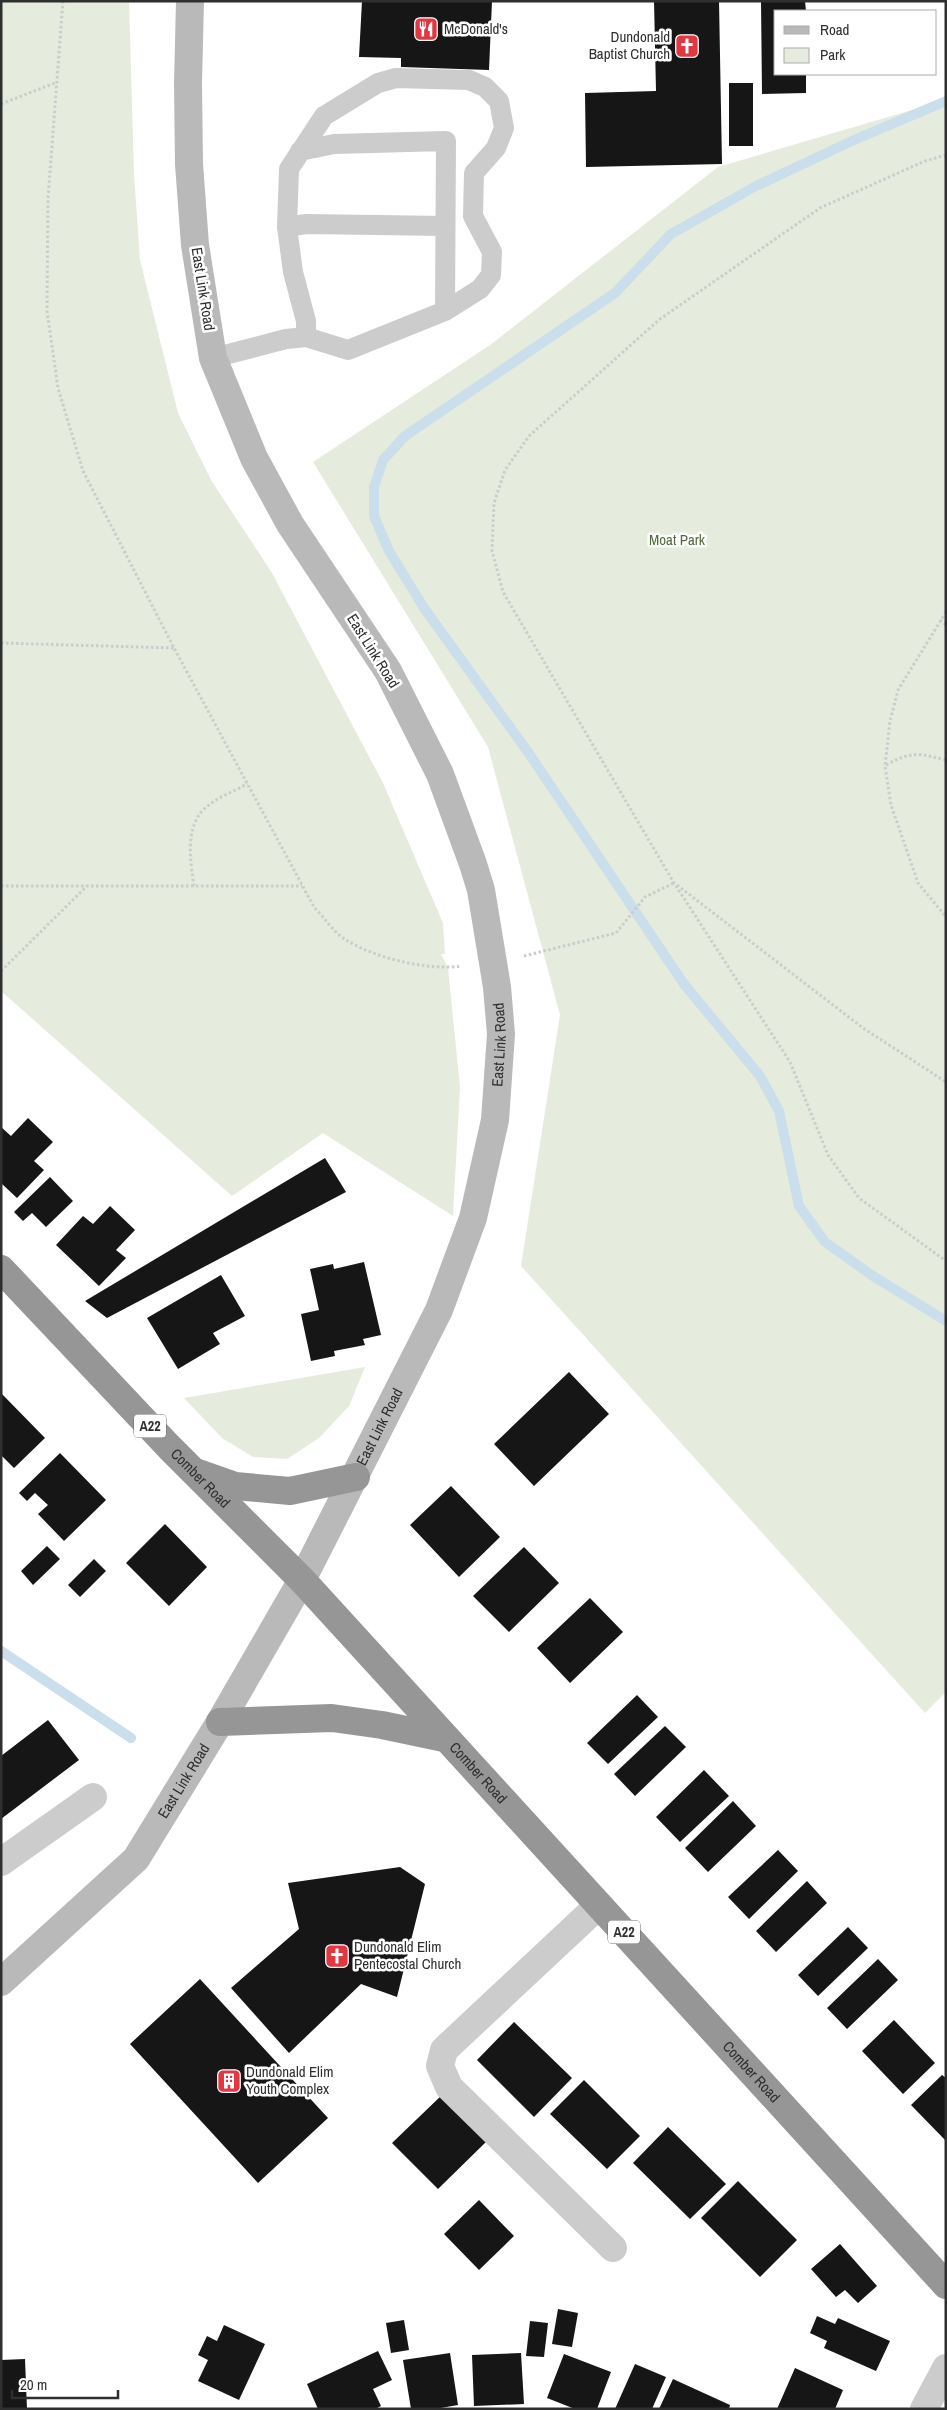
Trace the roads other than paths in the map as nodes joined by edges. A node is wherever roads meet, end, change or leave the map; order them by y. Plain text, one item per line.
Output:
1 (191, 2) edge
2 (300, 151) junction
3 (445, 226) junction
4 (287, 227) junction
5 (445, 311) junction
6 (306, 337) junction
7 (214, 358) junction
8 (1, 1269) edge
9 (194, 1472) junction
10 (356, 1477) junction
11 (302, 1580) junction
12 (220, 1722) junction
13 (444, 1738) junction
14 (92, 1797) dead end
15 (1, 1862) edge
16 (599, 1905) junction
17 (1, 1982) edge
18 (614, 2248) dead end
19 (943, 2274) edge
20 (946, 2368) edge
21 (924, 2409) edge

1 - 7 street, East Link Road
2 - 3 lane
2 - 4 lane
2 - 5 lane
3 - 4 lane
3 - 5 lane
4 - 6 lane
5 - 6 lane
6 - 7 lane
7 - 10 street, East Link Road
8 - 9 highway, Comber Road / A22
9 - 10 highway, A22
9 - 11 highway, Comber Road / A22
10 - 11 street, East Link Road
11 - 12 street, East Link Road
11 - 13 highway, Comber Road / A22
12 - 13 highway
12 - 17 street, East Link Road
13 - 16 highway, Comber Road / A22
14 - 15 street
16 - 18 street
16 - 19 highway, Comber Road / A22
20 - 21 street

